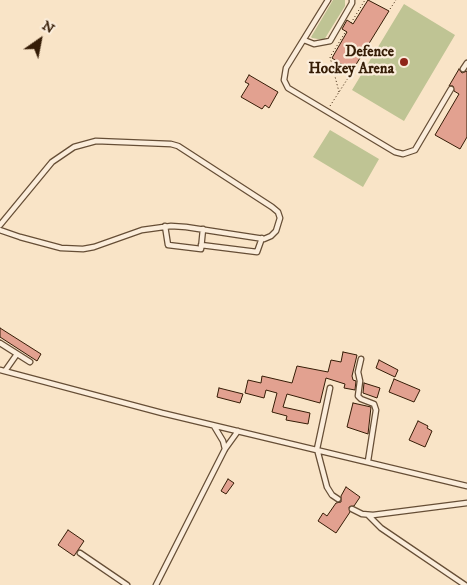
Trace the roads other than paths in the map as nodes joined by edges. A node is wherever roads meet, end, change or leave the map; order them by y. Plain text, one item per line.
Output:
1 (328, 0) edge
2 (352, 0) edge
3 (304, 40) junction
4 (467, 63) edge
5 (464, 69) dead end
6 (451, 89) dead end
7 (0, 225) edge
8 (165, 226) junction
9 (203, 229) junction
10 (0, 230) edge
11 (262, 238) junction
12 (201, 245) junction
13 (0, 343) edge
14 (17, 354) junction
15 (361, 359) dead end
16 (30, 362) dead end
17 (2, 370) edge
18 (330, 388) dead end
19 (213, 425) junction
20 (238, 432) junction
21 (225, 449) junction
22 (317, 449) junction
23 (368, 462) junction
24 (467, 486) edge
25 (338, 499) dead end
26 (467, 504) edge
27 (352, 509) dead end
28 (368, 515) junction
29 (80, 553) dead end
30 (127, 585) edge
31 (156, 585) edge
32 (466, 585) edge

1 - 3 lane
2 - 3 lane
3 - 6 lane
4 - 5 lane
7 - 11 lane
8 - 9 lane
8 - 10 lane
8 - 12 lane
9 - 11 lane
9 - 12 lane
11 - 12 lane
13 - 14 lane
14 - 16 lane
14 - 17 lane
15 - 23 lane
17 - 19 lane
18 - 22 lane
19 - 20 lane
19 - 21 lane
20 - 21 lane
20 - 22 lane
21 - 31 lane
22 - 23 lane
22 - 25 lane
23 - 24 lane
26 - 28 lane
27 - 28 lane
28 - 32 lane
29 - 30 lane

